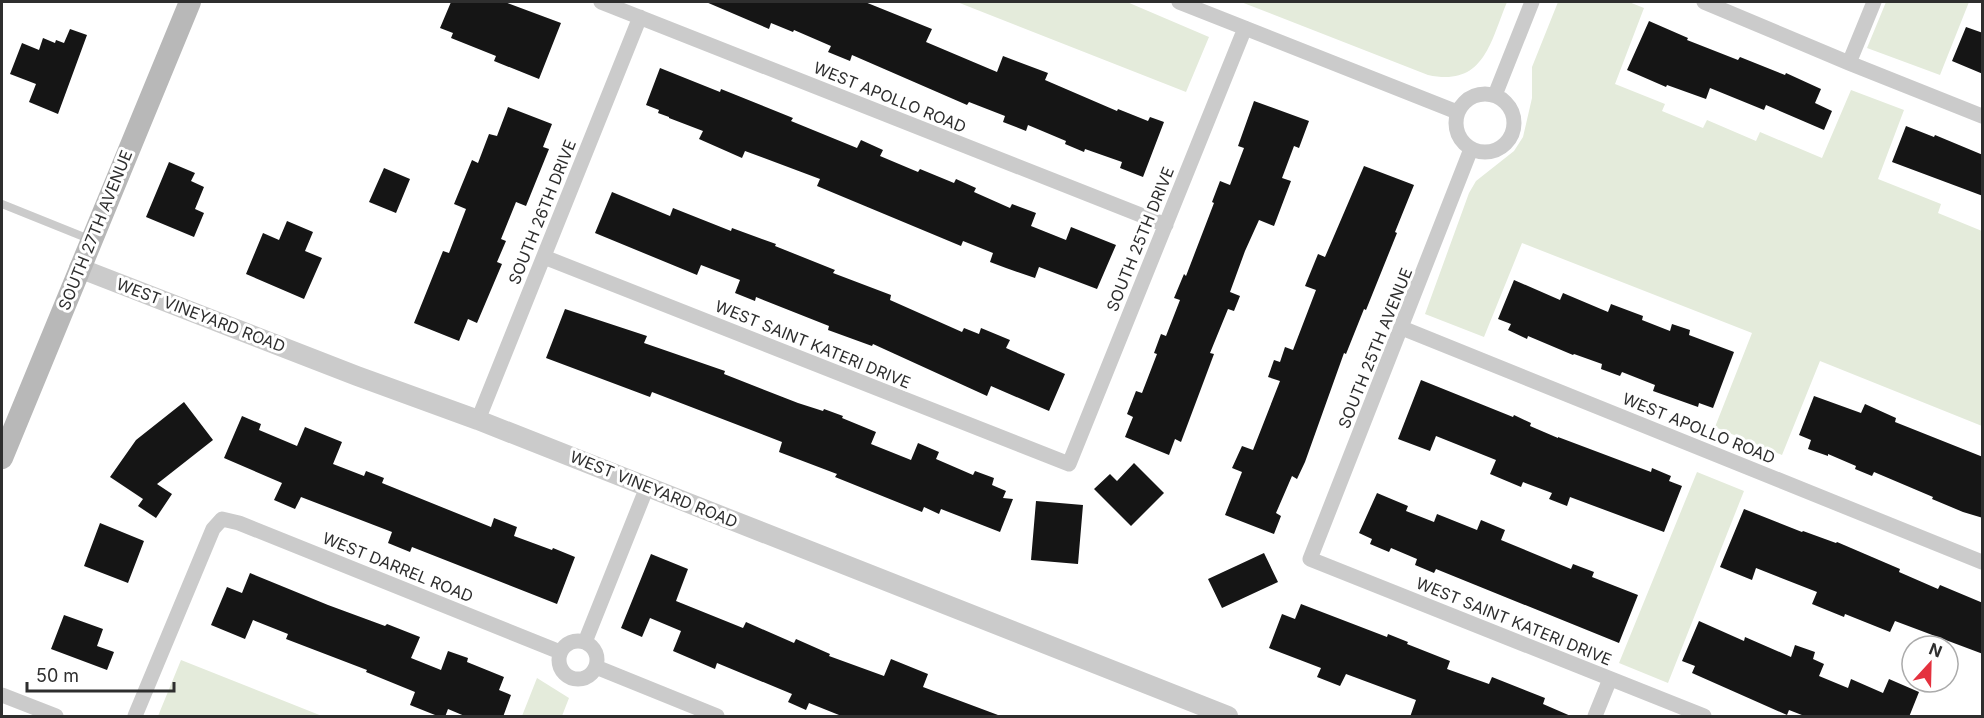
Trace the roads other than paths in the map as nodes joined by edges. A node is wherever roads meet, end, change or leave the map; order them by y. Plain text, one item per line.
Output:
1 (190, 2) edge
2 (602, 2) edge
3 (1179, 2) edge
4 (1532, 2) edge
5 (1704, 2) edge
6 (1874, 2) edge
7 (640, 17) junction
8 (1245, 28) junction
9 (1849, 63) junction
10 (1495, 95) junction
11 (1457, 112) junction
12 (1983, 116) edge
13 (1471, 149) junction
14 (2, 204) edge
15 (1166, 225) junction
16 (90, 240) junction
17 (544, 257) junction
18 (79, 268) junction
19 (1402, 328) junction
20 (478, 420) junction
21 (2, 458) edge
22 (1069, 464) joint
23 (647, 487) junction
24 (1310, 559) joint
25 (1983, 562) edge
26 (585, 642) junction
27 (560, 652) junction
28 (596, 667) junction
29 (1610, 679) junction
30 (2, 695) edge
31 (56, 717) edge
32 (135, 717) edge
33 (717, 717) edge
34 (1228, 717) edge
35 (1595, 717) edge
36 (1704, 717) edge

1 - 16 main road, SOUTH 27TH AVENUE
2 - 7 street, WEST APOLLO ROAD
3 - 8 street
4 - 10 street
5 - 9 street
6 - 9 street
7 - 15 street, WEST APOLLO ROAD
7 - 17 street, SOUTH 26TH DRIVE
8 - 11 street
8 - 15 street, SOUTH 25TH DRIVE
9 - 12 street
10 - 11 street
10 - 13 street
11 - 13 street
13 - 19 street, SOUTH 25TH AVENUE
14 - 16 lane
15 - 22 street, SOUTH 25TH DRIVE
16 - 18 main road, SOUTH 27TH AVENUE
17 - 20 street, SOUTH 26TH DRIVE
17 - 22 street, WEST SAINT KATERI DRIVE
18 - 20 street, WEST VINEYARD ROAD
18 - 21 main road, SOUTH 27TH AVENUE
19 - 24 street, SOUTH 25TH AVENUE
19 - 25 street, WEST APOLLO ROAD
20 - 23 street, WEST VINEYARD ROAD
23 - 26 street
23 - 34 street, WEST VINEYARD ROAD
24 - 29 street, WEST SAINT KATERI DRIVE
26 - 27 street
26 - 28 street
27 - 28 street
27 - 32 street, WEST DARREL ROAD
28 - 33 street
29 - 35 street
29 - 36 street, WEST SAINT KATERI DRIVE
30 - 31 street

